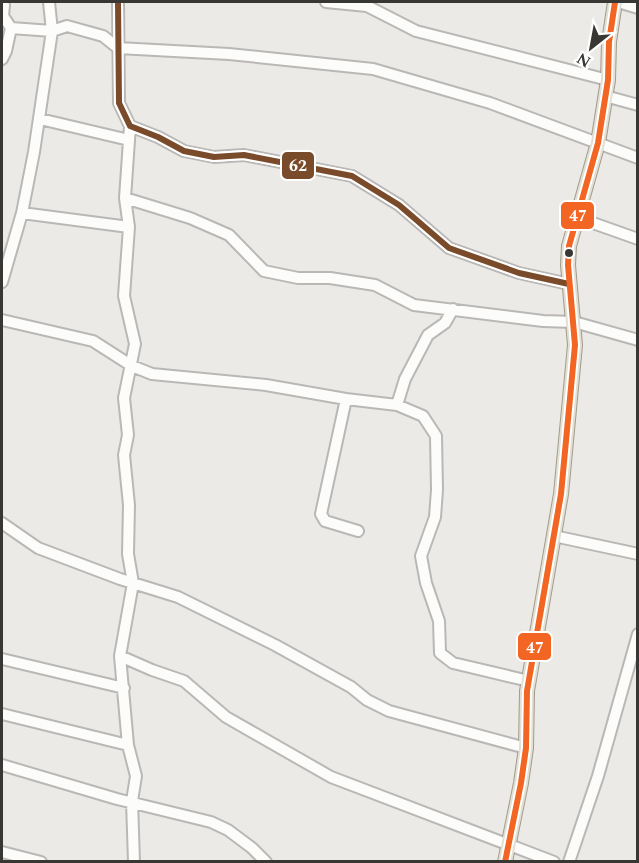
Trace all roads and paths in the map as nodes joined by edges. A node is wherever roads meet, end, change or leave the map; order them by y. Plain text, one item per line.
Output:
1 (2, 2) edge
2 (49, 2) edge
3 (118, 2) edge
4 (326, 2) edge
5 (617, 2) edge
6 (638, 8) edge
7 (11, 28) junction
8 (52, 31) junction
9 (118, 48) junction
10 (2, 59) edge
11 (608, 80) junction
12 (605, 96) junction
13 (638, 105) edge
14 (39, 118) junction
15 (130, 126) junction
16 (129, 140) junction
17 (598, 143) junction
18 (638, 158) edge
19 (125, 198) junction
20 (22, 213) junction
21 (576, 217) junction
22 (129, 226) junction
23 (638, 239) edge
24 (2, 282) edge
25 (569, 284) junction
26 (453, 309) junction
27 (2, 320) edge
28 (574, 322) junction
29 (638, 340) edge
30 (132, 366) junction
31 (346, 399) junction
32 (397, 405) junction
33 (2, 523) edge
34 (358, 531) dead end
35 (554, 536) junction
36 (638, 554) edge
37 (133, 583) junction
38 (637, 639) edge
39 (120, 656) junction
40 (2, 659) edge
41 (529, 681) junction
42 (124, 688) junction
43 (2, 714) edge
44 (128, 745) junction
45 (526, 748) junction
46 (2, 765) edge
47 (132, 801) junction
48 (509, 846) junction
49 (2, 852) edge
50 (41, 861) edge
51 (134, 861) edge
52 (266, 861) edge
53 (505, 861) edge
54 (554, 861) edge
55 (569, 861) edge

1 - 7 street
2 - 8 street
3 - 9 street
4 - 11 street
5 - 6 street
5 - 11 main road
7 - 8 street
7 - 10 street
8 - 9 street
8 - 14 street
9 - 15 street
9 - 17 street
11 - 12 main road
12 - 13 street
12 - 17 main road
14 - 16 street
14 - 20 street
15 - 16 street
15 - 25 street
16 - 19 street
17 - 18 street
17 - 21 main road
19 - 22 street
19 - 26 street
20 - 22 street
20 - 24 street
21 - 23 street
21 - 25 main road
22 - 30 street
25 - 28 main road
26 - 28 street
26 - 32 street
27 - 30 street
28 - 29 street
28 - 35 main road
30 - 31 street
30 - 37 street
31 - 32 street
31 - 34 street
32 - 41 street
33 - 37 street
35 - 36 street
35 - 41 main road
37 - 39 street
37 - 45 street
38 - 55 street
39 - 42 street
39 - 48 street
40 - 42 street
41 - 45 main road
42 - 44 street
43 - 44 street
44 - 47 street
45 - 48 main road
46 - 47 street
47 - 51 street
47 - 52 street
48 - 53 main road
48 - 54 street
49 - 50 street

